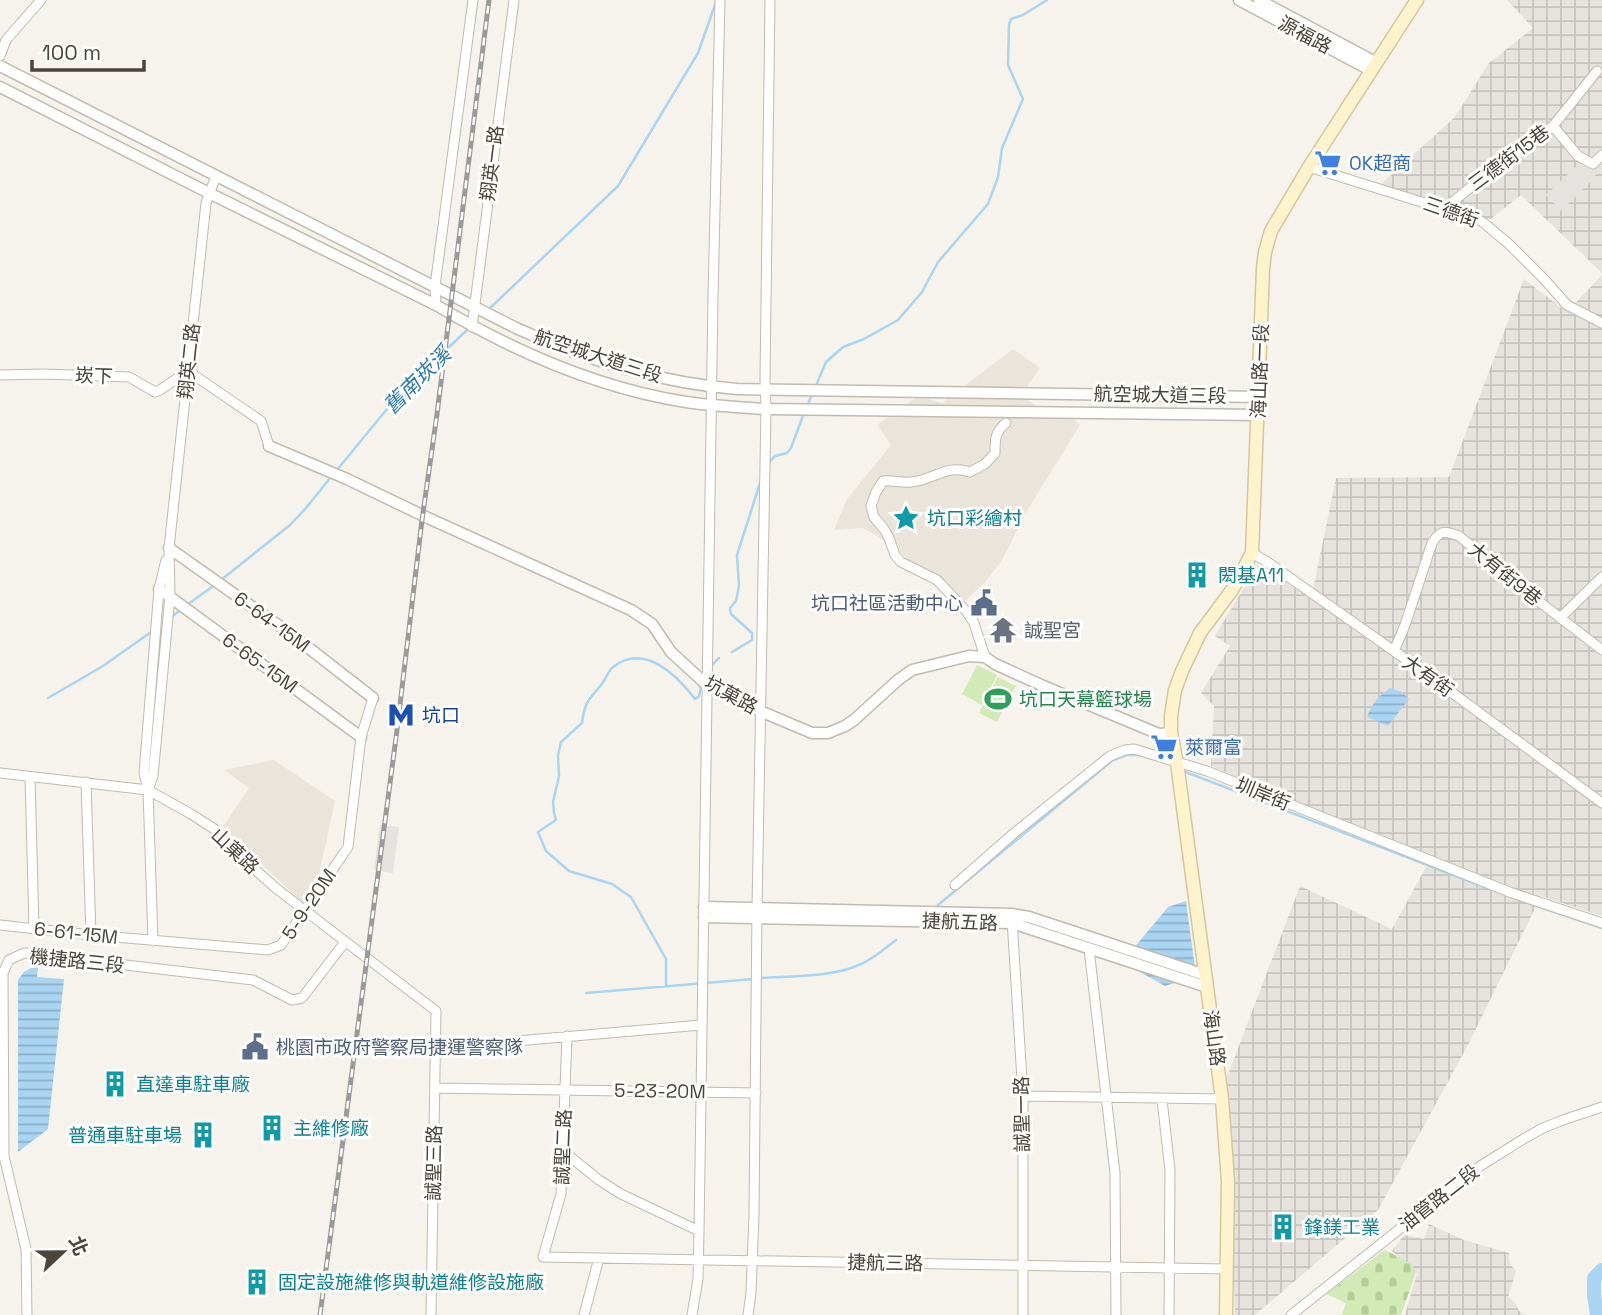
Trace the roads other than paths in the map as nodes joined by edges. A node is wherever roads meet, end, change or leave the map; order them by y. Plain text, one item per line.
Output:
1 (41, 0) edge
2 (473, 0) edge
3 (514, 0) edge
4 (720, 0) edge
5 (770, 0) edge
6 (1239, 0) edge
7 (1259, 0) edge
8 (1417, 0) edge
9 (0, 56) edge
10 (0, 66) edge
11 (1374, 67) junction
12 (1597, 71) dead end
13 (0, 87) edge
14 (1553, 126) junction
15 (1602, 155) edge
16 (1308, 167) junction
17 (216, 176) junction
18 (209, 193) junction
19 (1444, 209) junction
20 (435, 286) junction
21 (436, 305) junction
22 (474, 306) junction
23 (1602, 323) edge
24 (472, 327) junction
25 (188, 371) junction
26 (0, 375) edge
27 (712, 387) junction
28 (766, 390) junction
29 (1259, 397) junction
30 (712, 405) junction
31 (766, 409) junction
32 (1258, 415) junction
33 (1006, 423) dead end
34 (269, 446) joint
35 (169, 548) junction
36 (1252, 553) junction
37 (1602, 577) edge
38 (159, 589) junction
39 (170, 596) junction
40 (1560, 618) junction
41 (1602, 650) edge
42 (1394, 651) junction
43 (985, 657) junction
44 (708, 685) junction
45 (373, 698) joint
46 (760, 711) junction
47 (1171, 733) junction
48 (360, 737) junction
49 (1177, 764) junction
50 (0, 773) edge
51 (30, 776) junction
52 (86, 782) junction
53 (148, 790) junction
54 (1602, 803) edge
55 (956, 885) dead end
56 (304, 910) junction
57 (704, 912) junction
58 (757, 914) junction
59 (1012, 919) junction
60 (1602, 923) edge
61 (0, 925) edge
62 (34, 929) junction
63 (91, 935) junction
64 (153, 941) junction
65 (345, 942) junction
66 (1089, 949) junction
67 (1206, 981) junction
68 (436, 1011) joint
69 (701, 1025) junction
70 (567, 1036) junction
71 (436, 1048) junction
72 (436, 1088) junction
73 (565, 1089) junction
74 (701, 1091) junction
75 (756, 1093) junction
76 (1023, 1096) junction
77 (1105, 1098) junction
78 (1222, 1099) junction
79 (1162, 1100) junction
80 (1602, 1107) edge
81 (563, 1151) junction
82 (699, 1230) junction
83 (543, 1257) joint
84 (599, 1258) junction
85 (698, 1259) junction
86 (753, 1261) junction
87 (1024, 1265) junction
88 (1116, 1266) junction
89 (1170, 1267) junction
90 (1226, 1269) junction
91 (27, 1315) edge
92 (431, 1315) edge
93 (584, 1315) edge
94 (692, 1315) edge
95 (748, 1315) edge
96 (1023, 1315) edge
97 (1116, 1315) edge
98 (1169, 1315) edge
99 (1226, 1315) edge
100 (1291, 1315) edge

1 - 9 street
2 - 20 street, 翔英一路
3 - 22 street, 翔英一路
4 - 27 street
5 - 28 street
6 - 11 street, 源福路
7 - 11 street, 源福路
8 - 11 main road, 海山路一段
10 - 17 street, 航空城大道三段
11 - 16 main road, 海山路一段
12 - 14 street, 三德街15巷
13 - 18 street, 航空城大道三段
14 - 15 street
14 - 19 street, 三德街15巷
16 - 19 street, 三德街
16 - 29 main road, 海山路一段
17 - 18 street, 翔英二路
17 - 20 street, 航空城大道三段
18 - 21 street, 航空城大道三段
18 - 25 street, 翔英二路
19 - 23 street, 三德街
20 - 21 street, 翔英一路
20 - 22 street, 航空城大道三段
21 - 24 street, 航空城大道三段
22 - 24 street, 翔英一路
22 - 27 street, 航空城大道三段
24 - 30 street, 航空城大道三段
25 - 26 street, 崁下
25 - 34 street
25 - 35 street, 翔英二路
27 - 28 street, 航空城大道三段
27 - 30 street
28 - 29 street, 航空城大道三段
28 - 31 street
29 - 32 main road, 海山路一段
30 - 31 street, 航空城大道三段
30 - 44 street
31 - 32 street, 航空城大道三段
31 - 46 street
32 - 36 main road, 海山路一段
33 - 43 street
34 - 44 street, 坑菓路
35 - 38 street, 翔英二路
35 - 39 street, 翔英二路
35 - 45 street, 6-64-15M
36 - 42 street, 大有街
36 - 47 main road, 海山路一段
37 - 40 street
38 - 39 street, 6-65-15M
38 - 53 street, 翔英二路
39 - 48 street, 6-65-15M
39 - 53 street, 翔英二路
40 - 41 street, 大有街9巷
40 - 42 street, 大有街9巷
42 - 54 street, 大有街
43 - 46 street, 坑菓路
43 - 47 street
44 - 46 street, 坑菓路
44 - 57 street
45 - 48 street, 5-9-20M
46 - 58 street
47 - 49 main road, 海山路一段
48 - 56 street, 5-9-20M
49 - 55 street, 圳岸街
49 - 60 street, 圳岸街
49 - 67 main road, 海山路
50 - 51 street, 山菓路
51 - 52 street, 山菓路
51 - 62 street
52 - 53 street, 山菓路
52 - 63 street
53 - 56 street, 山菓路
53 - 64 street, 翔英二路
56 - 64 street, 5-9-20M
56 - 65 street, 山菓路
57 - 58 street, 捷航五路
57 - 69 street
58 - 59 street, 捷航五路
58 - 75 street
59 - 66 street, 捷航五路
59 - 67 street, 捷航五路
59 - 76 street, 誠聖一路
61 - 62 street, 6-61-15M
62 - 63 street, 6-61-15M
63 - 64 street, 6-61-15M
65 - 68 street, 山菓路
65 - 91 street, 機捷路三段
66 - 67 street, 捷航五路
66 - 77 street
67 - 78 main road, 海山路
68 - 71 street, 誠聖三路
69 - 70 street
69 - 74 street
70 - 71 street
70 - 73 street, 誠聖二路
71 - 72 street, 誠聖三路
72 - 73 street, 5-23-20M
72 - 92 street, 誠聖三路
73 - 74 street, 5-23-20M
73 - 81 street, 誠聖二路
74 - 75 street, 5-23-20M
74 - 82 street
75 - 86 street
76 - 77 street
76 - 87 street, 誠聖一路
77 - 79 street
77 - 88 street
78 - 79 street
78 - 90 main road, 海山路
79 - 89 street
80 - 100 street, 油管路二段
81 - 82 street
81 - 83 street, 誠聖二路
82 - 85 street
83 - 84 street, 捷航三路
84 - 85 street, 捷航三路
84 - 93 street
85 - 86 street, 捷航三路
85 - 94 street
86 - 87 street, 捷航三路
86 - 95 street
87 - 88 street, 捷航三路
87 - 96 street, 誠聖一路
88 - 89 street, 捷航三路
88 - 97 street
89 - 90 street, 捷航三路
89 - 98 street
90 - 99 main road, 海山路

